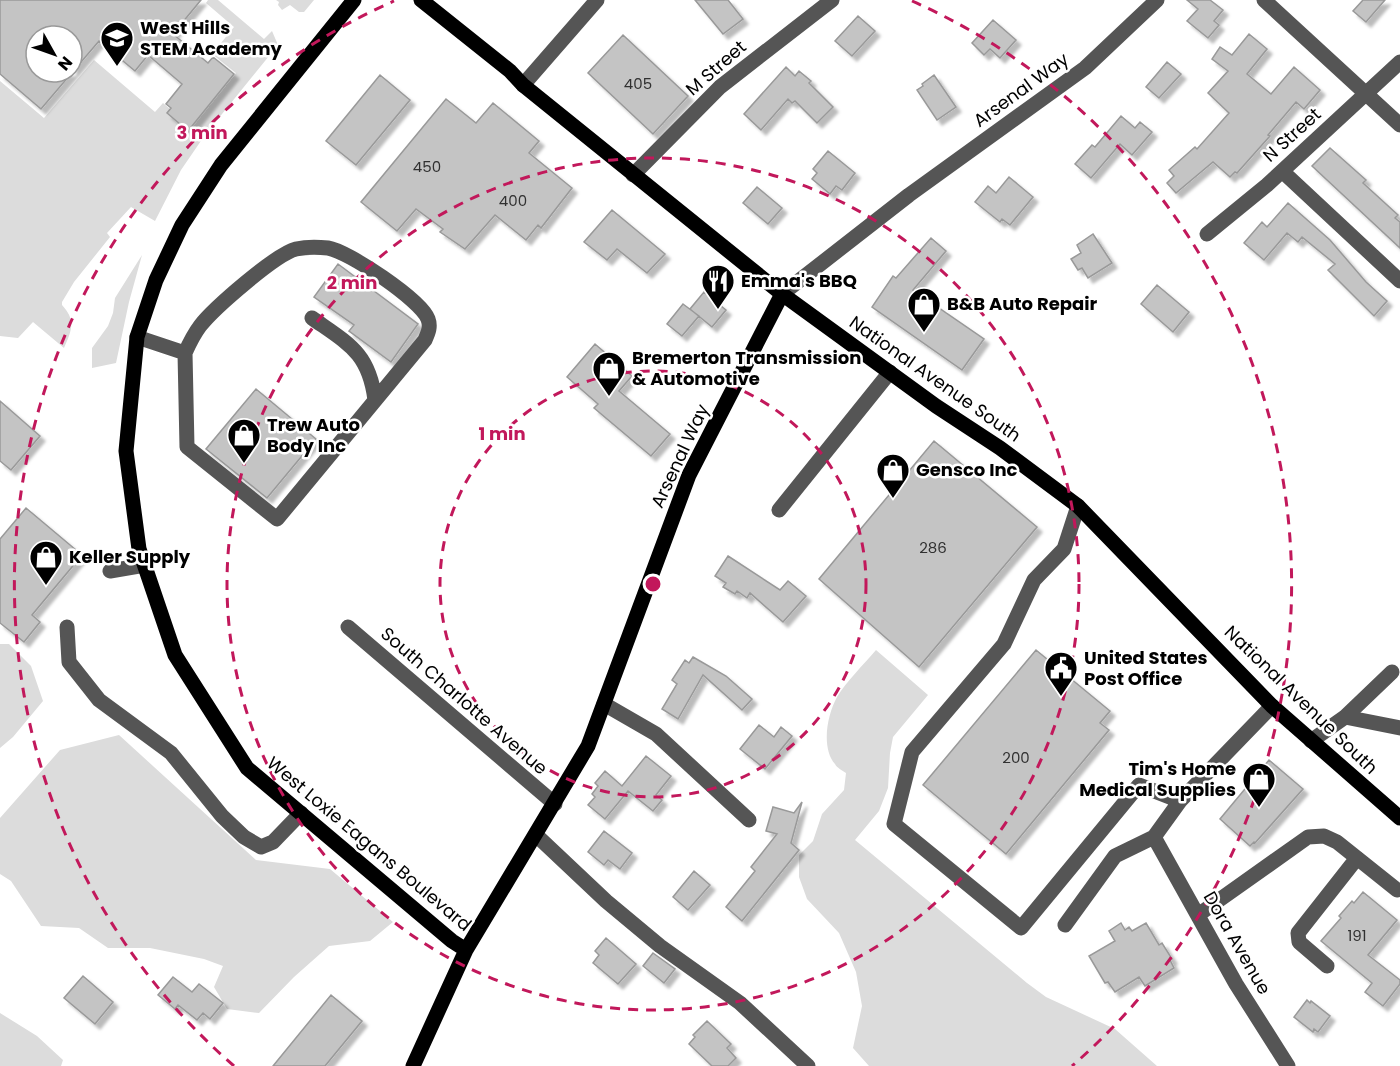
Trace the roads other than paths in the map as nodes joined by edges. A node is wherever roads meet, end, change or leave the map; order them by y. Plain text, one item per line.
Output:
1 (354, 0) edge
2 (421, 0) edge
3 (597, 0) edge
4 (832, 0) edge
5 (1157, 0) edge
6 (1264, 0) edge
7 (1400, 62) edge
8 (523, 85) junction
9 (1366, 93) junction
10 (1400, 125) edge
11 (1282, 171) junction
12 (633, 175) junction
13 (1207, 234) dead end
14 (1400, 281) edge
15 (782, 294) junction
16 (312, 318) dead end
17 (137, 337) junction
18 (184, 353) junction
19 (890, 372) junction
20 (375, 400) junction
21 (1078, 506) junction
22 (779, 510) dead end
23 (145, 565) junction
24 (110, 571) dead end
25 (67, 627) dead end
26 (348, 627) dead end
27 (1392, 672) dead end
28 (604, 704) junction
29 (1272, 706) junction
30 (1345, 717) junction
31 (1400, 729) edge
32 (1311, 741) junction
33 (1180, 801) junction
34 (555, 804) junction
35 (301, 813) junction
36 (1400, 818) edge
37 (749, 820) dead end
38 (536, 835) junction
39 (1154, 837) junction
40 (1357, 858) junction
41 (1397, 890) dead end
42 (1198, 915) junction
43 (1065, 925) dead end
44 (466, 950) junction
45 (1327, 966) dead end
46 (413, 1066) edge
47 (808, 1066) edge
48 (1288, 1066) edge

1 - 17 main road, West Loxie Eagans Boulevard
2 - 8 main road, National Avenue South
3 - 8 street
4 - 12 street, M Street
5 - 15 street, Arsenal Way
6 - 9 street
7 - 9 street, N Street
8 - 12 main road, National Avenue South
9 - 10 street
9 - 11 street, N Street
11 - 13 street, N Street
11 - 14 street
12 - 15 main road, National Avenue South
15 - 19 main road, National Avenue South
15 - 28 main road, Arsenal Way
16 - 20 street
17 - 18 street
17 - 23 main road, West Loxie Eagans Boulevard
18 - 20 street
18 - 20 street
19 - 21 main road, National Avenue South
19 - 22 street
21 - 29 main road, National Avenue South
21 - 33 street
23 - 24 street
23 - 35 main road, West Loxie Eagans Boulevard
25 - 35 street
26 - 34 street, South Charlotte Avenue
27 - 30 street
28 - 34 main road, Arsenal Way
28 - 37 street
29 - 32 main road, National Avenue South
29 - 33 street
30 - 31 street
30 - 32 street
32 - 36 main road, National Avenue South
33 - 39 street
34 - 38 main road, Arsenal Way
35 - 44 main road, West Loxie Eagans Boulevard
38 - 44 main road, Arsenal Way
38 - 47 street
39 - 42 street, Dora Avenue
39 - 43 street
40 - 41 street
40 - 42 street
40 - 45 street
42 - 48 street, Dora Avenue
44 - 46 main road, Arsenal Way

